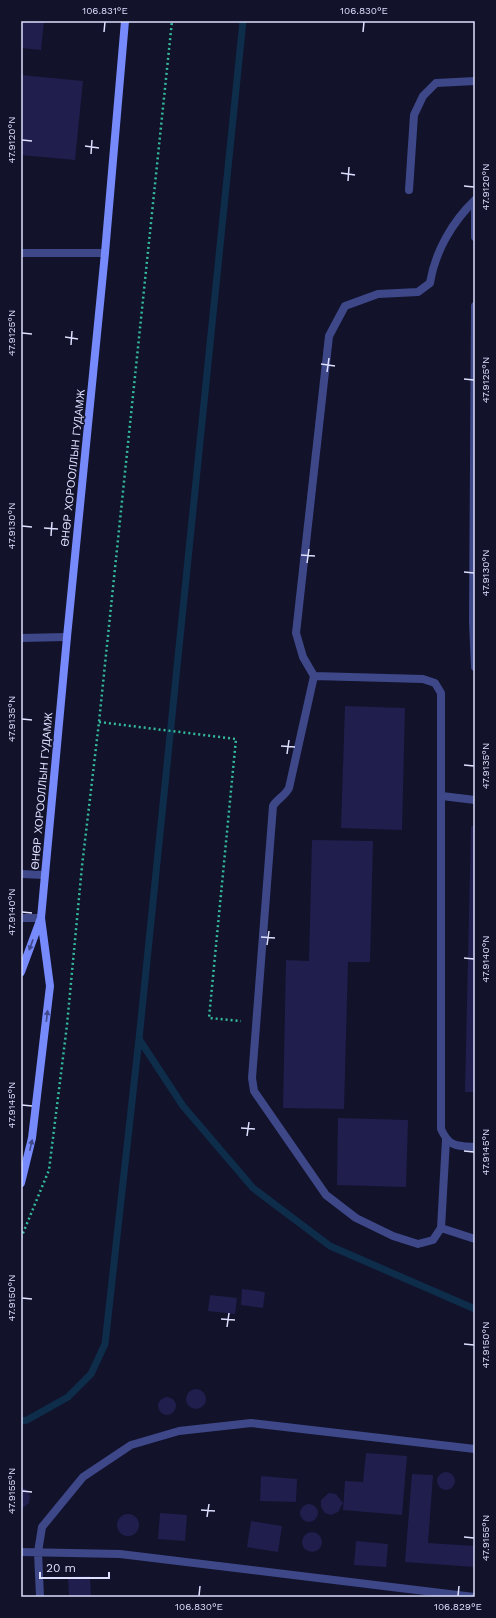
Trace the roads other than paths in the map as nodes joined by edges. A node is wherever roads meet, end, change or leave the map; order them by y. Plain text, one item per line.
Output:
1 (125, 21) edge
2 (475, 81) edge
3 (409, 190) dead end
4 (475, 200) edge
5 (475, 206) edge
6 (475, 237) edge
7 (21, 253) edge
8 (105, 253) junction
9 (475, 306) edge
10 (67, 637) junction
11 (21, 638) edge
12 (475, 668) edge
13 (314, 676) junction
14 (442, 796) junction
15 (475, 800) edge
16 (21, 874) edge
17 (45, 875) junction
18 (21, 918) edge
19 (41, 918) junction
20 (21, 972) edge
21 (446, 1140) junction
22 (475, 1147) edge
23 (21, 1183) edge
24 (441, 1228) junction
25 (475, 1239) edge
26 (475, 1449) edge
27 (21, 1552) edge
28 (38, 1552) junction
29 (40, 1597) edge
30 (474, 1597) edge

1 - 8 main road, ӨНӨР ХОРООЛЛЫН ГУДАМЖ
2 - 3 street
4 - 13 street
5 - 6 street
7 - 8 street
8 - 10 main road, ӨНӨР ХОРООЛЛЫН ГУДАМЖ
9 - 12 street
10 - 11 street
10 - 17 main road, ӨНӨР ХОРООЛЛЫН ГУДАМЖ
13 - 14 street
13 - 24 street
14 - 15 street
14 - 21 street
16 - 17 street
17 - 19 main road, ӨНӨР ХОРООЛЛЫН ГУДАМЖ
18 - 19 street
19 -> 20 main road, ӨНӨР ХОРООЛЛЫН ГУДАМЖ
23 -> 19 main road, ӨНӨР ХОРООЛЛЫН ГУДАМЖ
21 - 22 street
21 - 24 street
24 - 25 street
26 - 28 street
27 - 28 street
28 - 29 street
28 - 30 street

